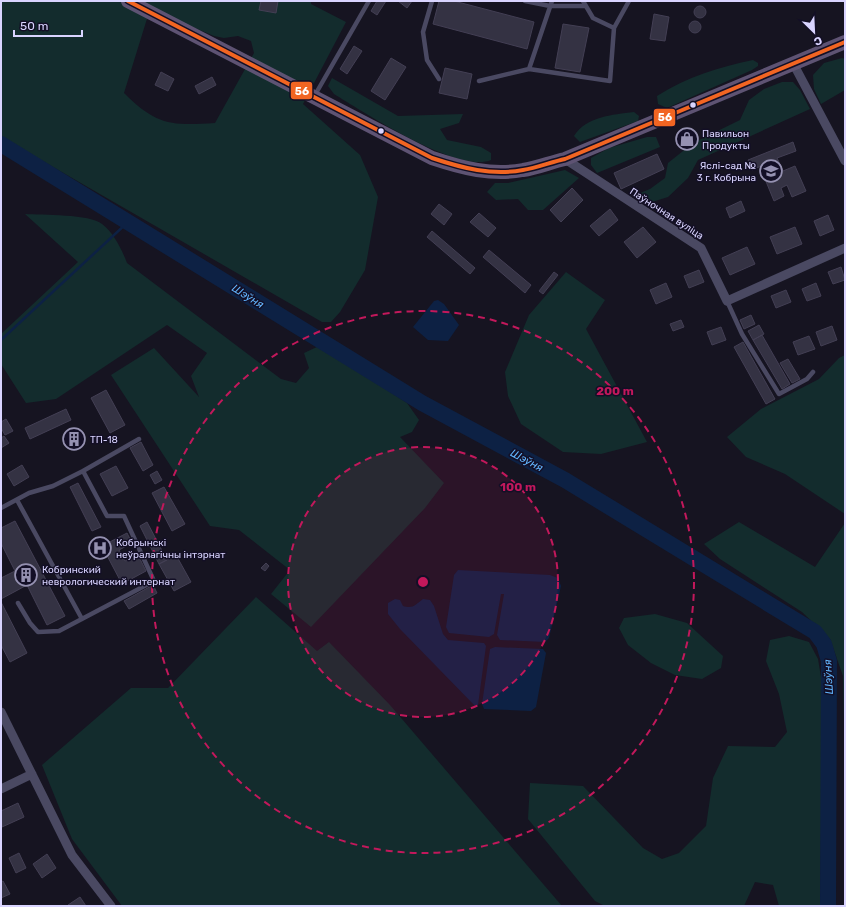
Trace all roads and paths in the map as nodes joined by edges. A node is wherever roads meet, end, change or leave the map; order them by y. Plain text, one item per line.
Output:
1 (128, 1) edge
2 (369, 1) edge
3 (432, 1) edge
4 (525, 1) edge
5 (583, 1) edge
6 (628, 1) edge
7 (551, 3) edge
8 (586, 6) junction
9 (614, 28) junction
10 (845, 42) edge
11 (794, 65) junction
12 (528, 68) junction
13 (439, 79) dead end
14 (479, 81) dead end
15 (314, 98) junction
16 (565, 158) junction
17 (845, 161) edge
18 (845, 248) edge
19 (727, 301) junction
20 (813, 372) dead end
21 (139, 440) dead end
22 (83, 471) junction
23 (17, 500) junction
24 (1, 508) edge
25 (18, 603) dead end
26 (82, 619) junction
27 (1, 712) edge
28 (32, 774) junction
29 (1, 789) edge
30 (111, 906) edge

1 - 15 main road
2 - 15 lane
3 - 13 lane
4 - 7 lane
5 - 8 lane
6 - 9 lane
7 - 8 lane
7 - 12 lane
8 - 9 lane
9 - 12 lane
10 - 11 main road
11 - 16 main road
11 - 17 street
12 - 14 lane
15 - 16 main road
16 - 19 street, Паўночная вуліца
18 - 19 street
19 - 20 lane
21 - 22 lane
22 - 23 lane
22 - 26 lane
23 - 24 lane
23 - 26 lane
25 - 26 lane
27 - 28 street
28 - 29 street
28 - 30 street

